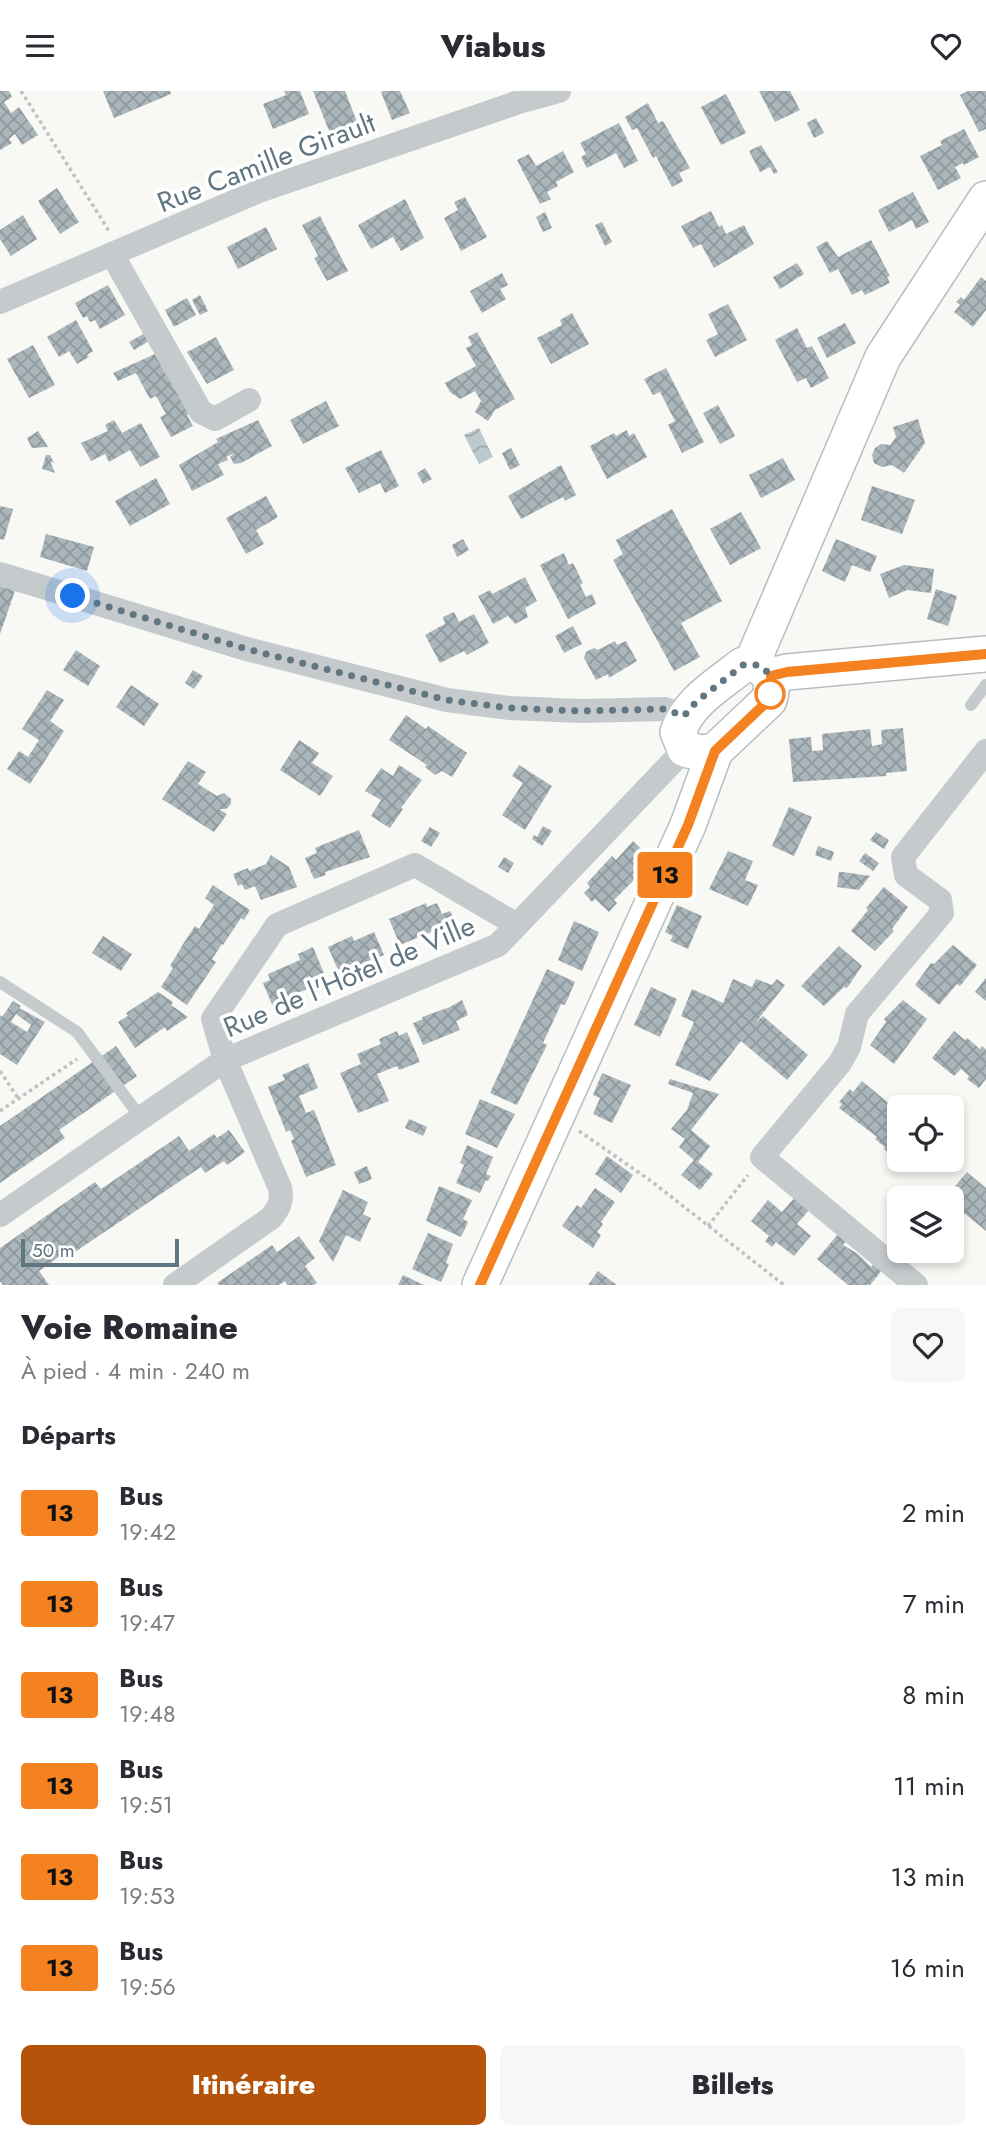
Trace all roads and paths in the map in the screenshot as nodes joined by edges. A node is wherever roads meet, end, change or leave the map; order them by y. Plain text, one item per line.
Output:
1 (21, 91) edge
2 (559, 91) edge
3 (517, 96) edge
4 (986, 199) edge
5 (117, 252) junction
6 (0, 302) edge
7 (250, 400) dead end
8 (0, 574) edge
9 (986, 654) edge
10 (761, 670) junction
11 (986, 685) edge
12 (971, 705) dead end
13 (694, 739) junction
14 (986, 751) edge
15 (517, 925) junction
16 (0, 982) edge
17 (90, 1050) junction
18 (225, 1060) junction
19 (0, 1071) edge
20 (18, 1098) junction
21 (0, 1111) edge
22 (556, 1115) junction
23 (141, 1118) junction
24 (762, 1157) junction
25 (0, 1215) edge
26 (708, 1226) junction
27 (174, 1285) edge
28 (480, 1285) edge
29 (784, 1285) edge
30 (916, 1285) edge

1 - 5 path
2 - 3 street, Rue Camille Girault
3 - 5 street, Rue Camille Girault
4 - 10 street
5 - 6 street, Rue Camille Girault
5 - 7 street
8 - 13 street
9 - 10 street
10 - 13 street
10 - 13 street
11 - 12 lane
13 - 15 street, Rue de l'Hôtel de Ville
13 - 22 street
14 - 24 street
15 - 18 street, Rue de l'Hôtel de Ville
15 - 18 street
16 - 17 lane
17 - 20 path
17 - 23 lane
18 - 23 street, Rue de l'Hôtel de Ville
18 - 27 street
19 - 20 path
20 - 21 path
22 - 26 path
22 - 28 street
23 - 25 street, Rue de l'Hôtel de Ville
24 - 26 path
24 - 30 street
26 - 29 path

